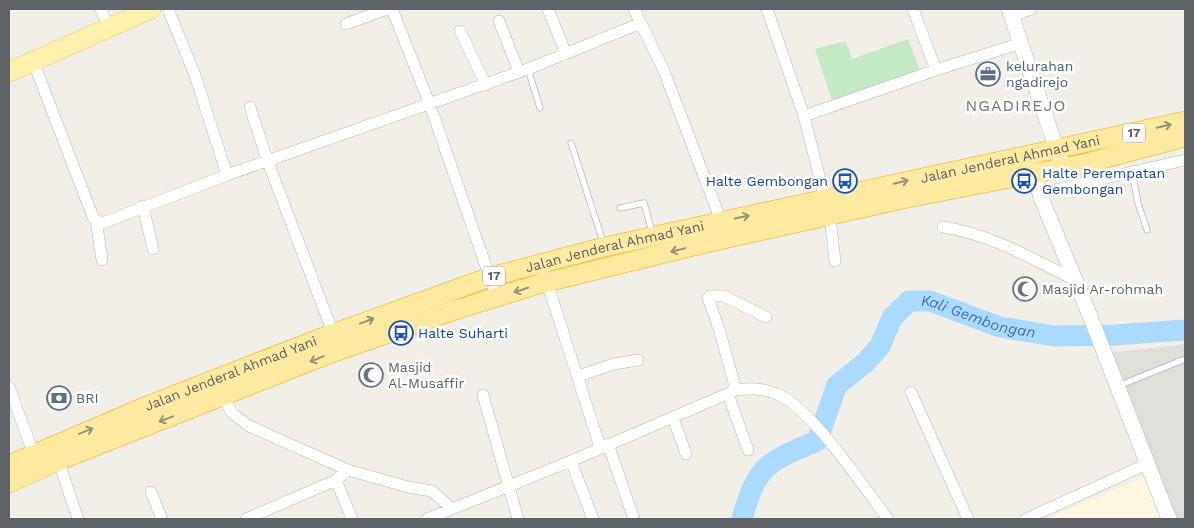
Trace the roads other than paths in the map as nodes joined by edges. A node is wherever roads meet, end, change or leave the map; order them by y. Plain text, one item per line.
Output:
1 (101, 9) edge
2 (151, 9) edge
3 (168, 9) edge
4 (387, 9) edge
5 (392, 9) edge
6 (548, 9) edge
7 (634, 9) edge
8 (767, 9) edge
9 (913, 9) edge
10 (1031, 9) edge
11 (1010, 12) edge
12 (499, 21) dead end
13 (641, 23) junction
14 (346, 24) dead end
15 (109, 28) junction
16 (460, 31) dead end
17 (1021, 43) junction
18 (566, 54) junction
19 (33, 61) junction
20 (936, 70) junction
21 (524, 71) junction
22 (9, 72) edge
23 (486, 84) junction
24 (430, 105) junction
25 (250, 107) dead end
26 (540, 108) dead end
27 (804, 116) junction
28 (1185, 121) edge
29 (1185, 137) edge
30 (571, 143) dead end
31 (1059, 148) junction
32 (1028, 154) junction
33 (1185, 160) edge
34 (268, 162) junction
35 (1062, 167) junction
36 (1132, 172) junction
37 (1034, 174) junction
38 (227, 175) junction
39 (1040, 193) junction
40 (143, 206) junction
41 (620, 208) dead end
42 (827, 208) junction
43 (96, 220) junction
44 (721, 221) junction
45 (943, 227) dead end
46 (1147, 230) dead end
47 (653, 236) junction
48 (604, 247) junction
49 (153, 249) dead end
50 (102, 260) dead end
51 (835, 261) dead end
52 (541, 262) junction
53 (490, 277) junction
54 (1075, 280) junction
55 (547, 282) junction
56 (497, 298) junction
57 (766, 317) dead end
58 (333, 333) junction
59 (1185, 359) edge
60 (638, 360) dead end
61 (578, 376) junction
62 (1118, 386) junction
63 (9, 387) edge
64 (732, 392) junction
65 (911, 392) dead end
66 (483, 395) dead end
67 (223, 397) junction
68 (673, 418) junction
69 (604, 446) junction
70 (748, 450) dead end
71 (55, 453) junction
72 (686, 454) dead end
73 (37, 461) junction
74 (572, 461) junction
75 (1147, 464) junction
76 (9, 465) edge
77 (348, 470) junction
78 (336, 480) junction
79 (9, 482) edge
80 (507, 486) junction
81 (151, 492) dead end
82 (452, 509) junction
83 (77, 519) edge
84 (162, 519) edge
85 (246, 519) edge
86 (352, 519) edge
87 (427, 519) edge
88 (518, 519) edge
89 (593, 519) edge
90 (634, 519) edge
91 (888, 519) edge
92 (968, 519) edge
93 (1026, 519) edge
94 (1169, 519) edge

1 - 15 street
2 - 15 main road
3 - 38 street
4 - 14 street
5 - 24 street
6 - 18 street
7 - 13 street
8 - 27 street
9 - 20 street
10 - 11 street
11 - 17 street
12 - 21 street
13 - 18 street
13 - 44 street
15 - 19 main road
16 - 23 street
17 - 20 street
17 - 31 street
18 - 21 street
19 - 22 main road
19 - 43 street
20 - 27 street
21 - 23 street
21 - 26 lane
23 - 24 street
24 - 34 street
24 - 53 street
25 - 34 street
27 - 42 street
31 -> 28 highway, Jalan Jenderal Ahmad Yani / 17
29 - 35 highway, Jalan Jenderal Ahmad Yani / 17
30 - 48 lane
31 - 32 highway, Jalan Jenderal Ahmad Yani / 17
31 - 35 street
32 - 37 street
42 -> 32 highway, Jalan Jenderal Ahmad Yani / 17
33 - 36 street
34 - 38 street
34 - 58 street
35 - 37 highway, Jalan Jenderal Ahmad Yani / 17
36 - 39 street
36 - 46 lane
37 - 39 street
37 - 42 highway, Jalan Jenderal Ahmad Yani / 17
38 - 40 street
39 - 54 street
40 - 43 street
40 - 49 street
41 - 47 lane
44 -> 42 highway, Jalan Jenderal Ahmad Yani / 17
42 - 51 street
42 -> 55 highway, Jalan Jenderal Ahmad Yani / 17
43 - 50 street
44 - 47 highway, Jalan Jenderal Ahmad Yani / 17
45 - 54 street
47 - 48 highway, Jalan Jenderal Ahmad Yani / 17
48 - 52 highway, Jalan Jenderal Ahmad Yani / 17
52 - 53 highway, Jalan Jenderal Ahmad Yani / 17
52 - 55 street
53 - 56 street
58 -> 53 highway, Jalan Jenderal Ahmad Yani / 17
54 - 62 street
55 -> 56 highway, Jalan Jenderal Ahmad Yani / 17
55 - 61 street
56 -> 67 highway, Jalan Jenderal Ahmad Yani / 17
57 - 64 street
71 -> 58 highway, Jalan Jenderal Ahmad Yani / 17
59 - 62 lane
60 - 61 street
61 - 69 street
62 - 75 street
63 - 73 street
64 - 68 street
64 - 70 street
64 - 91 street
65 - 92 street
66 - 80 street
67 -> 71 highway, Jalan Jenderal Ahmad Yani / 17
67 - 77 street
68 - 69 street
68 - 72 street
69 - 74 street
69 - 90 street
71 - 73 highway, Jalan Jenderal Ahmad Yani / 17
71 - 83 street
73 - 76 highway, Jalan Jenderal Ahmad Yani / 17
73 - 79 highway, Jalan Jenderal Ahmad Yani / 17
74 - 80 street
74 - 89 street
75 - 93 street
75 - 94 street
77 - 78 street
77 - 82 street
78 - 85 street
78 - 86 street
80 - 82 street
80 - 88 street
81 - 84 street
82 - 87 street

